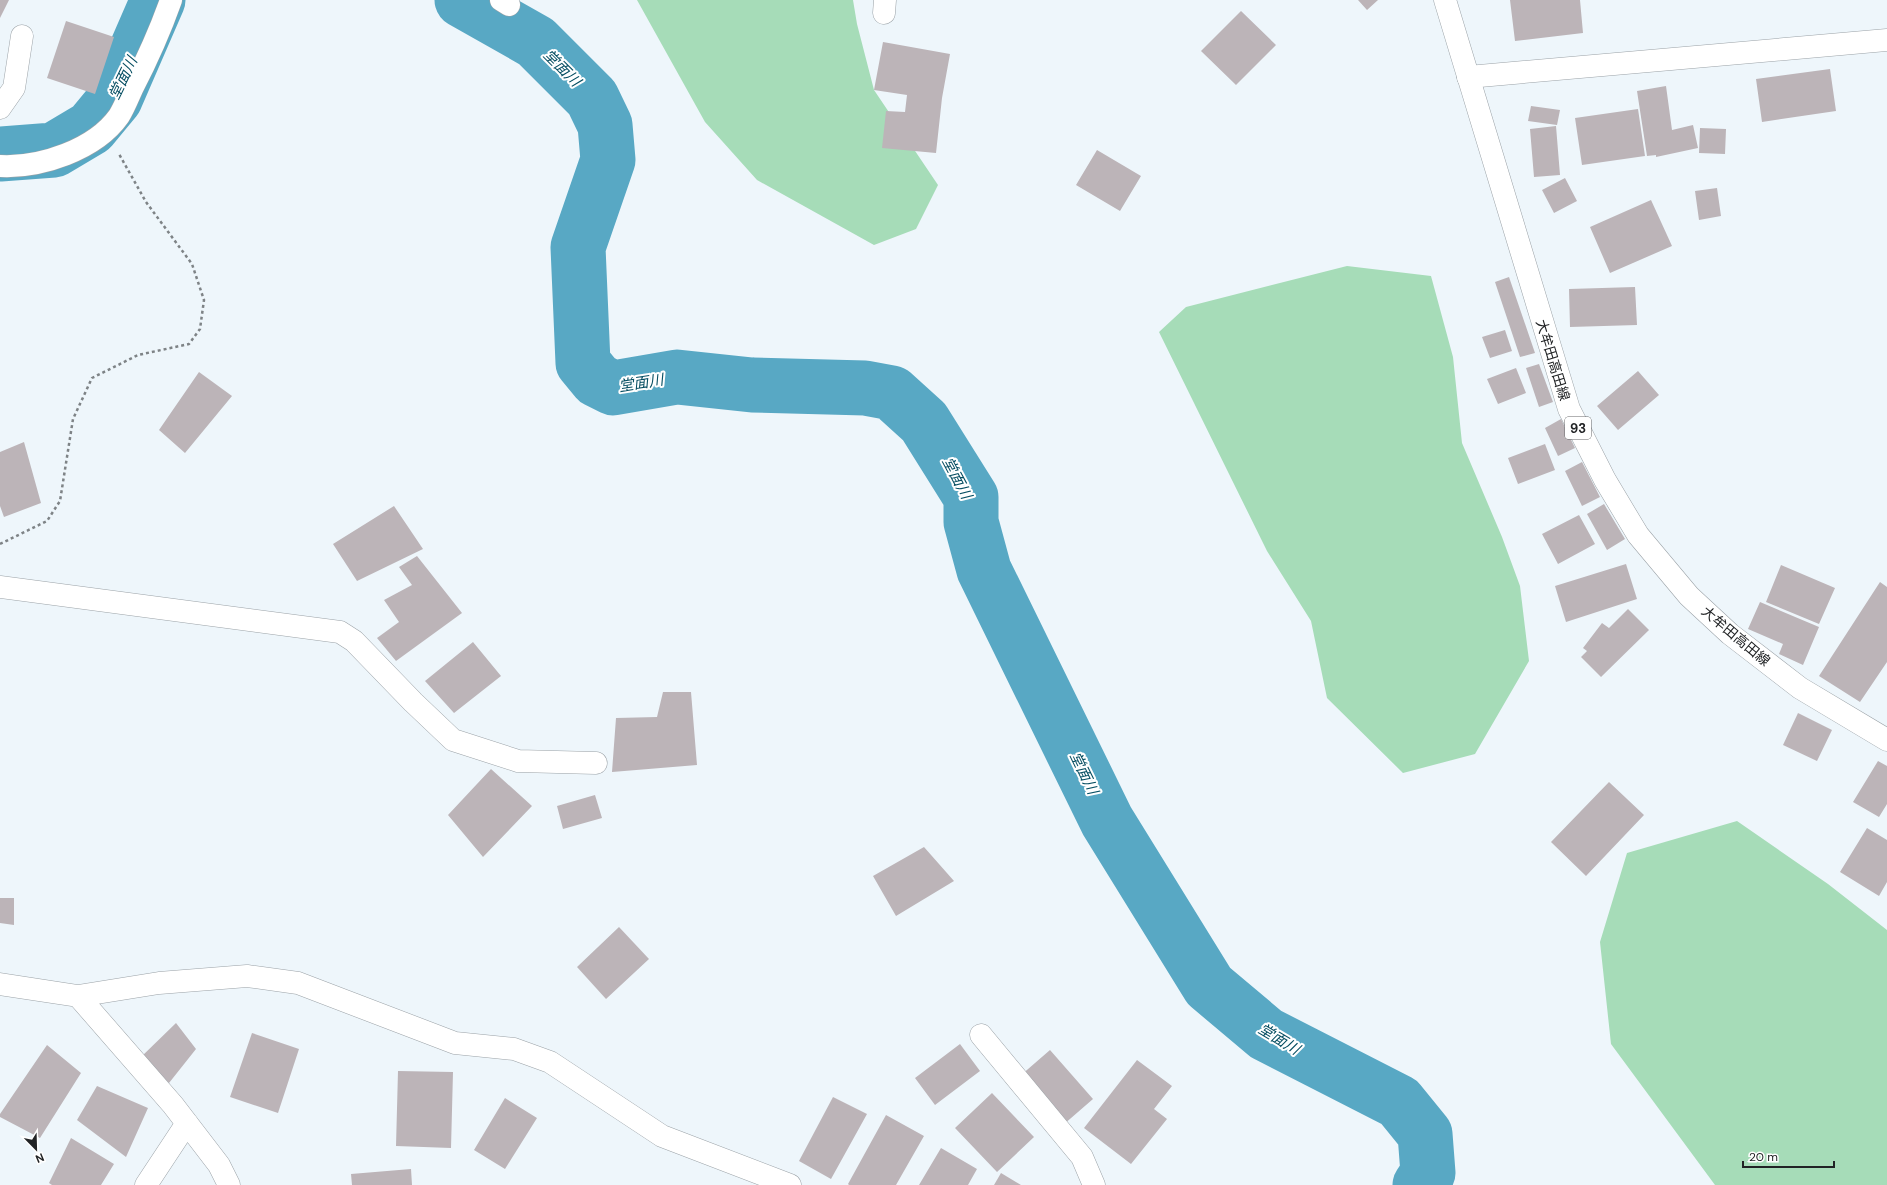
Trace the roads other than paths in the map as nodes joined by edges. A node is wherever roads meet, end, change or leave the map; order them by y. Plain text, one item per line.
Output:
1 (171, 0) edge
2 (1445, 0) edge
3 (22, 36) dead end
4 (1887, 40) edge
5 (1468, 77) junction
6 (0, 108) edge
7 (0, 166) edge
8 (0, 587) edge
9 (1887, 740) edge
10 (596, 762) dead end
11 (0, 984) edge
12 (78, 996) junction
13 (981, 1035) dead end
14 (187, 1123) junction
15 (146, 1185) edge
16 (229, 1185) edge
17 (790, 1185) edge
18 (1094, 1185) edge

1 - 7 street
2 - 5 street, 大牟田高田線 / 93
3 - 6 street
4 - 5 street
5 - 9 street, 大牟田高田線 / 93
8 - 10 street
11 - 12 street
12 - 14 street
12 - 17 street
13 - 18 street
14 - 15 street
14 - 16 street

